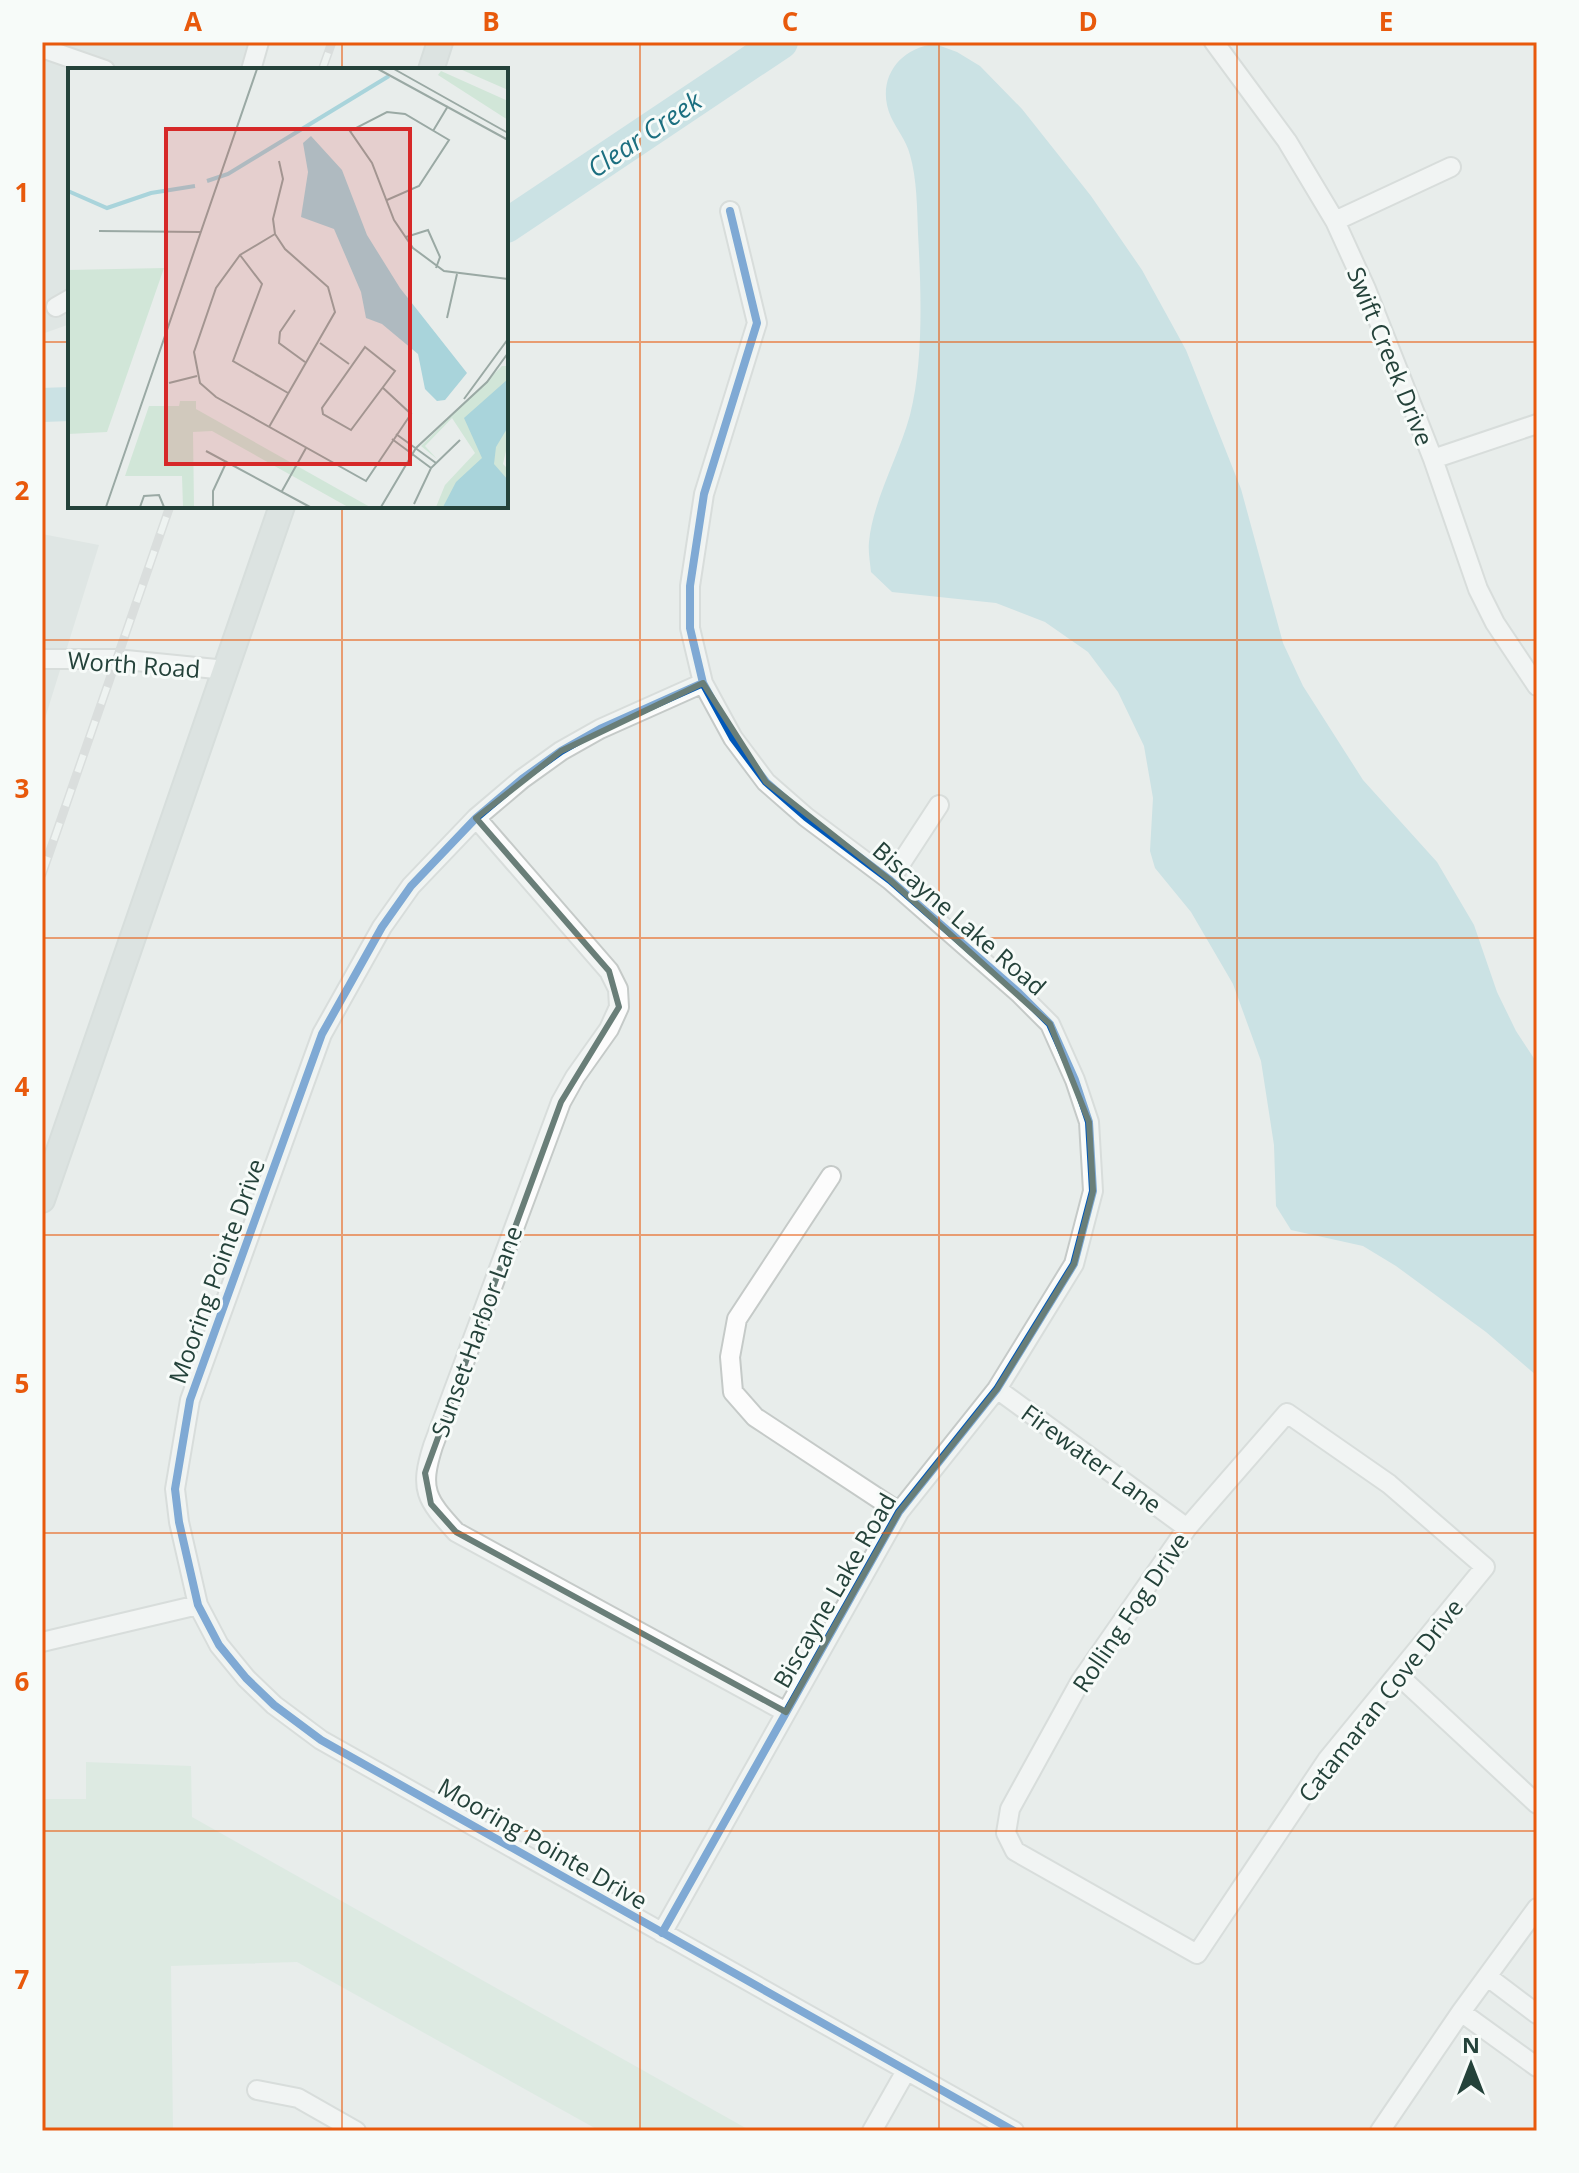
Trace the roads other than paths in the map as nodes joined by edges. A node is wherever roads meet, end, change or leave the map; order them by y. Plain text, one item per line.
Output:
1 (259, 42) edge
2 (440, 42) edge
3 (1214, 42) edge
4 (42, 48) edge
5 (99, 68) edge
6 (252, 68) edge
7 (432, 68) edge
8 (1451, 167) dead end
9 (730, 211) dead end
10 (1335, 221) junction
11 (1537, 424) edge
12 (1433, 459) junction
13 (281, 508) edge
14 (42, 659) edge
15 (226, 670) junction
16 (703, 683) junction
17 (1537, 686) edge
18 (939, 805) dead end
19 (476, 818) junction
20 (890, 880) junction
21 (831, 1176) dead end
22 (42, 1200) edge
23 (997, 1389) junction
24 (899, 1512) junction
25 (1187, 1528) junction
26 (1485, 1567) joint
27 (198, 1605) junction
28 (42, 1642) edge
29 (1398, 1675) junction
30 (786, 1712) junction
31 (1537, 1804) edge
32 (1537, 1908) edge
33 (662, 1933) junction
34 (1197, 1954) joint
35 (1488, 1977) junction
36 (1461, 2012) junction
37 (1537, 2014) edge
38 (1537, 2067) edge
39 (906, 2071) junction
40 (257, 2090) dead end
41 (356, 2131) edge
42 (872, 2131) edge
43 (1014, 2131) edge
44 (1380, 2131) edge

1 - 6 street
2 - 7 main road
3 - 10 street, Swift Creek Drive
4 - 5 street
8 - 10 street
9 - 16 street, Biscayne Lake Road
10 - 12 street, Swift Creek Drive
11 - 12 street
12 - 17 street, Swift Creek Drive
13 - 15 main road
14 - 15 street, Worth Road
15 - 22 main road
16 - 19 street, Mooring Pointe Drive
16 - 20 street, Biscayne Lake Road
18 - 20 street
19 - 27 street, Mooring Pointe Drive
19 - 30 street, Sunset Harbor Lane
20 - 23 street, Biscayne Lake Road
21 - 24 street
23 - 24 street, Biscayne Lake Road
23 - 25 street, Firewater Lane
24 - 30 street, Biscayne Lake Road
25 - 26 street, Rolling Fog Drive
25 - 34 street, Rolling Fog Drive
26 - 29 street, Catamaran Cove Drive
27 - 28 street
27 - 33 street, Mooring Pointe Drive
29 - 31 street
29 - 34 street, Catamaran Cove Drive
30 - 33 street, Biscayne Lake Road
32 - 35 street
33 - 39 street, Mooring Pointe Drive
35 - 36 street
35 - 37 street
36 - 38 street
36 - 44 street
39 - 42 street
39 - 43 street, Mooring Pointe Drive
40 - 41 street

